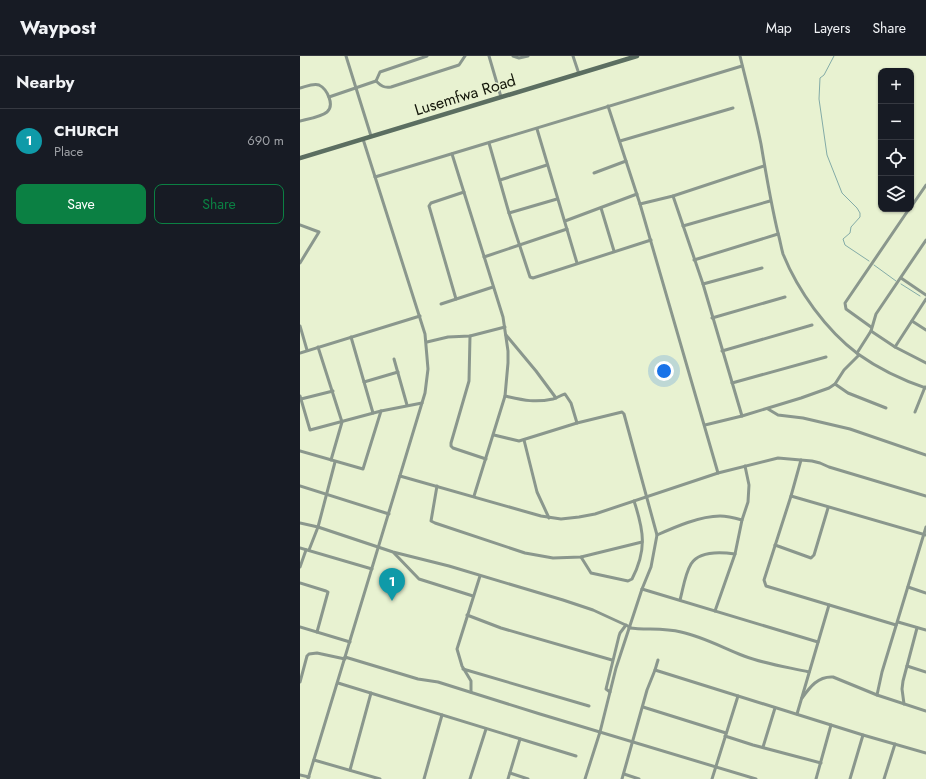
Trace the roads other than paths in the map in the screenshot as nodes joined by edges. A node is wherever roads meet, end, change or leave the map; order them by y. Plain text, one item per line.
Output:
1 (346, 56) edge
2 (427, 56) edge
3 (465, 56) edge
4 (490, 56) edge
5 (513, 56) edge
6 (528, 56) edge
7 (573, 56) edge
8 (637, 56) edge
9 (740, 56) edge
10 (742, 66) junction
11 (579, 74) junction
12 (376, 81) junction
13 (300, 88) edge
14 (355, 89) junction
15 (329, 97) junction
16 (501, 97) junction
17 (608, 106) junction
18 (733, 108) dead end
19 (300, 121) edge
20 (537, 129) junction
21 (371, 136) junction
22 (363, 139) junction
23 (620, 141) junction
24 (489, 143) junction
25 (452, 154) junction
26 (300, 158) edge
27 (626, 161) junction
28 (547, 164) junction
29 (764, 166) junction
30 (594, 173) dead end
31 (375, 177) junction
32 (500, 180) junction
33 (926, 185) edge
34 (464, 192) junction
35 (637, 194) junction
36 (673, 196) junction
37 (557, 199) junction
38 (770, 201) junction
39 (914, 202) edge
40 (640, 204) junction
41 (601, 208) junction
42 (509, 212) junction
43 (907, 212) edge
44 (565, 221) junction
45 (300, 225) edge
46 (683, 226) junction
47 (567, 229) junction
48 (778, 234) junction
49 (651, 240) junction
50 (926, 240) edge
51 (519, 245) junction
52 (614, 252) junction
53 (484, 257) junction
54 (694, 260) junction
55 (300, 263) edge
56 (577, 263) junction
57 (762, 268) dead end
58 (901, 278) junction
59 (702, 284) junction
60 (493, 287) junction
61 (926, 295) edge
62 (785, 297) dead end
63 (926, 299) edge
64 (456, 300) junction
65 (441, 304) dead end
66 (420, 316) junction
67 (712, 318) junction
68 (912, 321) junction
69 (812, 325) dead end
70 (300, 326) edge
71 (505, 327) junction
72 (871, 329) junction
73 (926, 330) edge
74 (506, 335) junction
75 (470, 336) junction
76 (351, 337) junction
77 (427, 342) junction
78 (895, 347) junction
79 (318, 348) junction
80 (308, 350) junction
81 (722, 351) junction
82 (300, 352) edge
83 (858, 354) junction
84 (826, 357) dead end
85 (394, 358) dead end
86 (926, 363) edge
87 (398, 372) junction
88 (364, 382) junction
89 (732, 383) junction
90 (835, 384) junction
91 (925, 388) edge
92 (333, 391) junction
93 (505, 396) junction
94 (301, 398) edge
95 (556, 398) junction
96 (422, 403) junction
97 (407, 405) junction
98 (886, 408) dead end
99 (768, 409) junction
100 (381, 411) junction
101 (915, 412) dead end
102 (373, 413) junction
103 (742, 416) junction
104 (342, 422) junction
105 (577, 424) junction
106 (705, 425) junction
107 (494, 435) junction
108 (524, 440) junction
109 (300, 451) edge
110 (926, 455) edge
111 (486, 459) junction
112 (331, 460) junction
113 (801, 460) junction
114 (336, 462) junction
115 (745, 466) junction
116 (718, 474) junction
117 (400, 476) junction
118 (300, 486) edge
119 (438, 486) junction
120 (326, 495) junction
121 (474, 496) junction
122 (791, 496) junction
123 (926, 496) edge
124 (647, 497) junction
125 (634, 501) junction
126 (828, 508) junction
127 (389, 514) junction
128 (549, 518) junction
129 (742, 520) junction
130 (300, 523) edge
131 (318, 527) junction
132 (926, 527) edge
133 (657, 534) junction
134 (925, 535) edge
135 (642, 542) junction
136 (775, 545) junction
137 (378, 547) junction
138 (300, 548) edge
139 (308, 550) junction
140 (393, 552) junction
141 (735, 554) junction
142 (581, 557) junction
143 (300, 567) edge
144 (372, 570) junction
145 (480, 576) junction
146 (300, 583) edge
147 (908, 587) junction
148 (642, 589) junction
149 (926, 593) edge
150 (473, 596) junction
151 (680, 600) junction
152 (829, 605) junction
153 (715, 611) junction
154 (467, 615) junction
155 (897, 624) junction
156 (626, 625) junction
157 (300, 627) edge
158 (630, 628) junction
159 (917, 628) junction
160 (926, 630) edge
161 (317, 632) junction
162 (350, 642) junction
163 (818, 642) junction
164 (345, 658) junction
165 (612, 660) junction
166 (658, 660) dead end
167 (907, 666) junction
168 (302, 668) edge
169 (463, 669) junction
170 (654, 670) junction
171 (809, 672) junction
172 (926, 672) edge
173 (300, 682) edge
174 (338, 683) junction
175 (471, 692) junction
176 (610, 692) junction
177 (371, 693) junction
178 (878, 695) junction
179 (738, 696) junction
180 (802, 698) junction
181 (904, 704) junction
182 (589, 706) dead end
183 (642, 707) junction
184 (775, 708) junction
185 (926, 711) edge
186 (797, 714) junction
187 (442, 715) junction
188 (831, 725) junction
189 (486, 728) junction
190 (600, 732) junction
191 (726, 734) junction
192 (863, 735) junction
193 (520, 739) junction
194 (634, 742) junction
195 (895, 744) junction
196 (763, 747) junction
197 (926, 753) edge
198 (576, 756) dead end
199 (314, 760) junction
200 (821, 763) junction
201 (716, 767) junction
202 (350, 770) junction
203 (510, 773) junction
204 (624, 774) junction
205 (300, 775) edge
206 (309, 778) edge
207 (380, 779) edge
208 (424, 779) edge
209 (470, 779) edge
210 (508, 779) edge
211 (528, 779) edge
212 (585, 779) edge
213 (622, 779) edge
214 (639, 779) edge
215 (712, 779) edge
216 (753, 779) edge
217 (816, 779) edge
218 (850, 779) edge
219 (884, 779) edge

1 - 14 street
2 - 12 street
3 - 12 street
4 - 16 street
5 - 6 street
7 - 11 street
8 - 11 street, Lusemfwa Road
9 - 10 street
10 - 17 street
10 - 29 street
11 - 16 street, Lusemfwa Road
12 - 14 street
13 - 15 street
14 - 15 street
14 - 21 street
15 - 19 street
16 - 21 street, Lusemfwa Road
17 - 20 street
17 - 23 street
18 - 23 street
20 - 24 street
20 - 28 street
21 - 22 street, Lusemfwa Road
22 - 26 street, Lusemfwa Road
22 - 31 street
23 - 27 street
24 - 25 street
24 - 32 street
25 - 31 street
25 - 34 street
27 - 30 street
27 - 35 street
28 - 32 street
28 - 37 street
29 - 36 street
29 - 38 street
31 - 66 street
32 - 42 street
33 - 39 street
34 - 53 street
34 - 64 street
35 - 40 street
35 - 41 street
36 - 40 street
36 - 46 street
37 - 42 street
37 - 44 street
38 - 46 street
38 - 48 street
40 - 49 street
41 - 44 street
41 - 52 street
42 - 51 street
43 - 72 street
44 - 47 street
45 - 55 street
46 - 54 street
47 - 51 street
47 - 56 street
48 - 54 street
48 - 83 street
49 - 52 street
49 - 106 street
50 - 58 street
51 - 53 street
51 - 56 street
52 - 56 street
53 - 60 street
54 - 59 street
57 - 59 street
58 - 61 street
58 - 72 street
59 - 67 street
60 - 64 street
60 - 71 street
62 - 67 street
63 - 68 street
64 - 65 street
66 - 76 street
66 - 77 street
67 - 81 street
68 - 73 street
68 - 78 street
69 - 81 street
70 - 80 street
71 - 74 street
71 - 75 street
72 - 78 street
72 - 83 street
74 - 93 street
74 - 95 street
75 - 77 street
75 - 111 street
76 - 79 street
76 - 88 street
77 - 96 street
78 - 86 street
79 - 80 street
79 - 92 street
80 - 82 street
81 - 89 street
83 - 90 street
83 - 91 street
84 - 89 street
85 - 87 street
87 - 88 street
87 - 97 street
88 - 102 street
89 - 103 street
90 - 98 street
90 - 99 street
91 - 101 street
92 - 94 street
92 - 104 street
93 - 95 street
93 - 107 street
94 - 104 street
95 - 105 street
96 - 97 street
96 - 117 street
97 - 100 street
99 - 103 street
99 - 110 street
100 - 102 street
100 - 114 street
102 - 104 street
103 - 106 street
104 - 112 street
105 - 108 street
105 - 124 street
106 - 116 street
107 - 108 street
107 - 111 street
108 - 128 street
109 - 112 street
111 - 121 street
112 - 114 street
113 - 115 street
113 - 122 street
113 - 123 street
114 - 120 street
115 - 116 street
115 - 129 street
116 - 124 street
117 - 119 street
117 - 127 street
118 - 120 street
119 - 121 street
119 - 142 street
120 - 127 street
120 - 131 street
121 - 128 street
122 - 126 street
122 - 136 street
124 - 125 street
124 - 133 street
125 - 128 street
125 - 135 street
126 - 134 street
126 - 136 street
127 - 137 street
129 - 133 street
129 - 141 street
130 - 131 street
131 - 137 street
131 - 139 street
132 - 134 street
133 - 148 street
134 - 147 street
135 - 142 street
135 - 142 street
136 - 152 street
137 - 140 street
137 - 144 street
138 - 139 street
139 - 143 street
139 - 144 street
140 - 145 street
140 - 150 street
141 - 151 street
141 - 153 street
144 - 162 street
145 - 150 street
145 - 156 street
146 - 161 street
147 - 149 street
147 - 155 street
148 - 151 street
148 - 158 street
150 - 154 street
151 - 153 street
152 - 155 street
152 - 163 street
153 - 163 street
154 - 165 street
154 - 169 street
155 - 159 street
155 - 178 street
156 - 158 street
156 - 165 street
157 - 161 street
158 - 171 street
158 - 176 street
159 - 160 street
159 - 167 street
161 - 162 street
162 - 164 street
163 - 171 street
164 - 168 street
164 - 174 street
164 - 175 street
165 - 176 street
166 - 170 street
167 - 172 street
167 - 181 street
168 - 173 street
169 - 175 street
169 - 182 street
170 - 179 street
170 - 183 street
171 - 180 street
174 - 177 street
174 - 199 street
175 - 190 street
176 - 190 street
177 - 187 street
177 - 202 street
178 - 180 street
178 - 181 street
179 - 184 street
179 - 191 street
180 - 186 street
181 - 185 street
183 - 191 street
183 - 194 street
184 - 186 street
184 - 196 street
186 - 188 street
187 - 189 street
187 - 208 street
188 - 192 street
188 - 200 street
189 - 193 street
189 - 209 street
190 - 194 street
190 - 212 street
191 - 196 street
191 - 201 street
192 - 195 street
192 - 218 street
193 - 198 street
193 - 203 street
194 - 201 street
194 - 204 street
195 - 197 street
195 - 219 street
196 - 200 street
199 - 202 street
199 - 206 street
200 - 217 street
201 - 215 street
201 - 216 street
202 - 207 street
203 - 210 street
203 - 211 street
204 - 213 street
204 - 214 street
205 - 206 street

